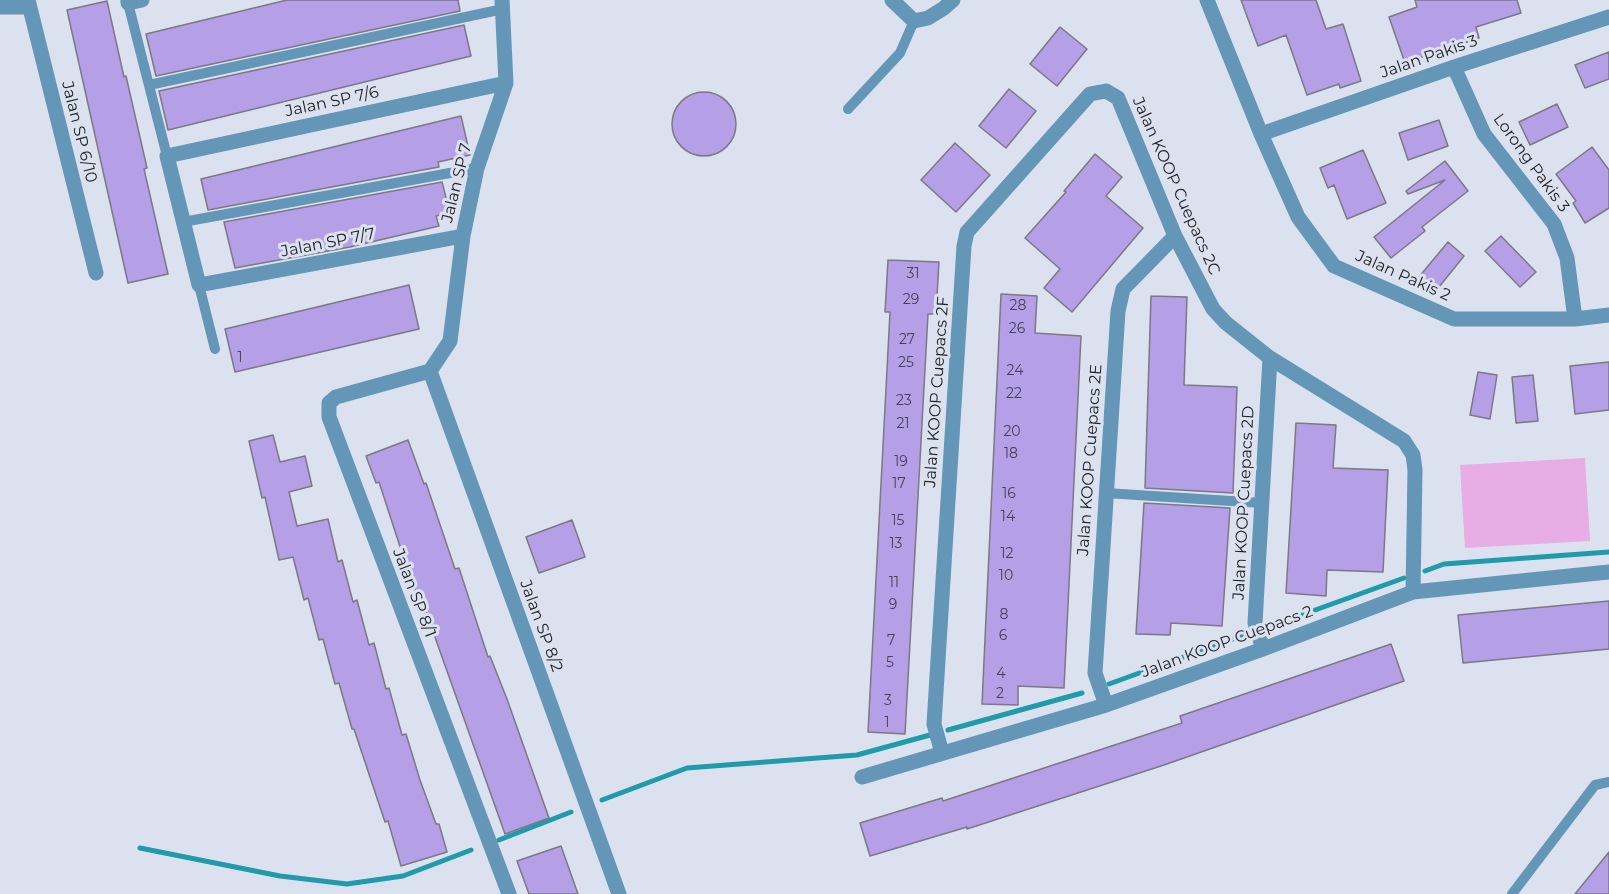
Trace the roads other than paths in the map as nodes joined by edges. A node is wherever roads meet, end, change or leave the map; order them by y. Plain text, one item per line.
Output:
1 (892, 0) edge
2 (953, 0) edge
3 (1207, 0) edge
4 (133, 1) edge
5 (29, 4) edge
6 (502, 4) edge
7 (0, 8) edge
8 (1609, 17) edge
9 (914, 21) junction
10 (1454, 67) junction
11 (506, 83) junction
12 (149, 85) junction
13 (1106, 91) joint
14 (848, 109) dead end
15 (1261, 134) junction
16 (166, 156) junction
17 (477, 168) junction
18 (183, 222) junction
19 (463, 236) junction
20 (1175, 236) junction
21 (96, 273) dead end
22 (199, 285) junction
23 (1609, 315) edge
24 (1575, 319) junction
25 (215, 349) dead end
26 (1270, 358) junction
27 (430, 371) junction
28 (1106, 493) junction
29 (1262, 503) junction
30 (1609, 572) edge
31 (1413, 591) junction
32 (1263, 649) junction
33 (1106, 705) junction
34 (942, 753) junction
35 (862, 777) dead end
36 (1609, 782) edge
37 (509, 894) edge
38 (619, 894) edge
39 (1512, 894) edge

1 - 9 street
2 - 9 street
3 - 15 street, Jalan Pakis 2
4 - 12 lane
5 - 7 street
5 - 21 street, Jalan SP 6/10
6 - 11 street, Jalan SP 7
6 - 12 lane
8 - 10 street, Jalan Pakis 3
9 - 14 lane
10 - 15 street, Jalan Pakis 3
10 - 24 street, Lorong Pakis 3
11 - 16 street, Jalan SP 7/6
11 - 17 street, Jalan SP 7
12 - 16 lane
13 - 20 street, Jalan KOOP Cuepacs 2C
13 - 34 street, Jalan KOOP Cuepacs 2F
15 - 24 street, Jalan Pakis 2
16 - 18 street
17 - 18 lane
17 - 19 street, Jalan SP 7
18 - 22 street
19 - 22 street, Jalan SP 7/7
19 - 27 street, Jalan SP 7
20 - 26 street, Jalan KOOP Cuepacs 2C
20 - 28 street, Jalan KOOP Cuepacs 2E
22 - 25 lane
23 - 24 street, Jalan Pakis 2
26 - 29 street, Jalan KOOP Cuepacs 2D
26 - 31 street, Jalan KOOP Cuepacs 2C
27 - 37 street, Jalan SP 8/1
27 - 38 street, Jalan SP 8/2
28 - 29 lane
28 - 33 street, Jalan KOOP Cuepacs 2E
29 - 32 street, Jalan KOOP Cuepacs 2D
30 - 31 street, Jalan KOOP Cuepacs 2
31 - 32 street, Jalan KOOP Cuepacs 2
32 - 33 street, Jalan KOOP Cuepacs 2
33 - 34 street, Jalan KOOP Cuepacs 2
34 - 35 street, Jalan KOOP Cuepacs 2
36 - 39 lane

